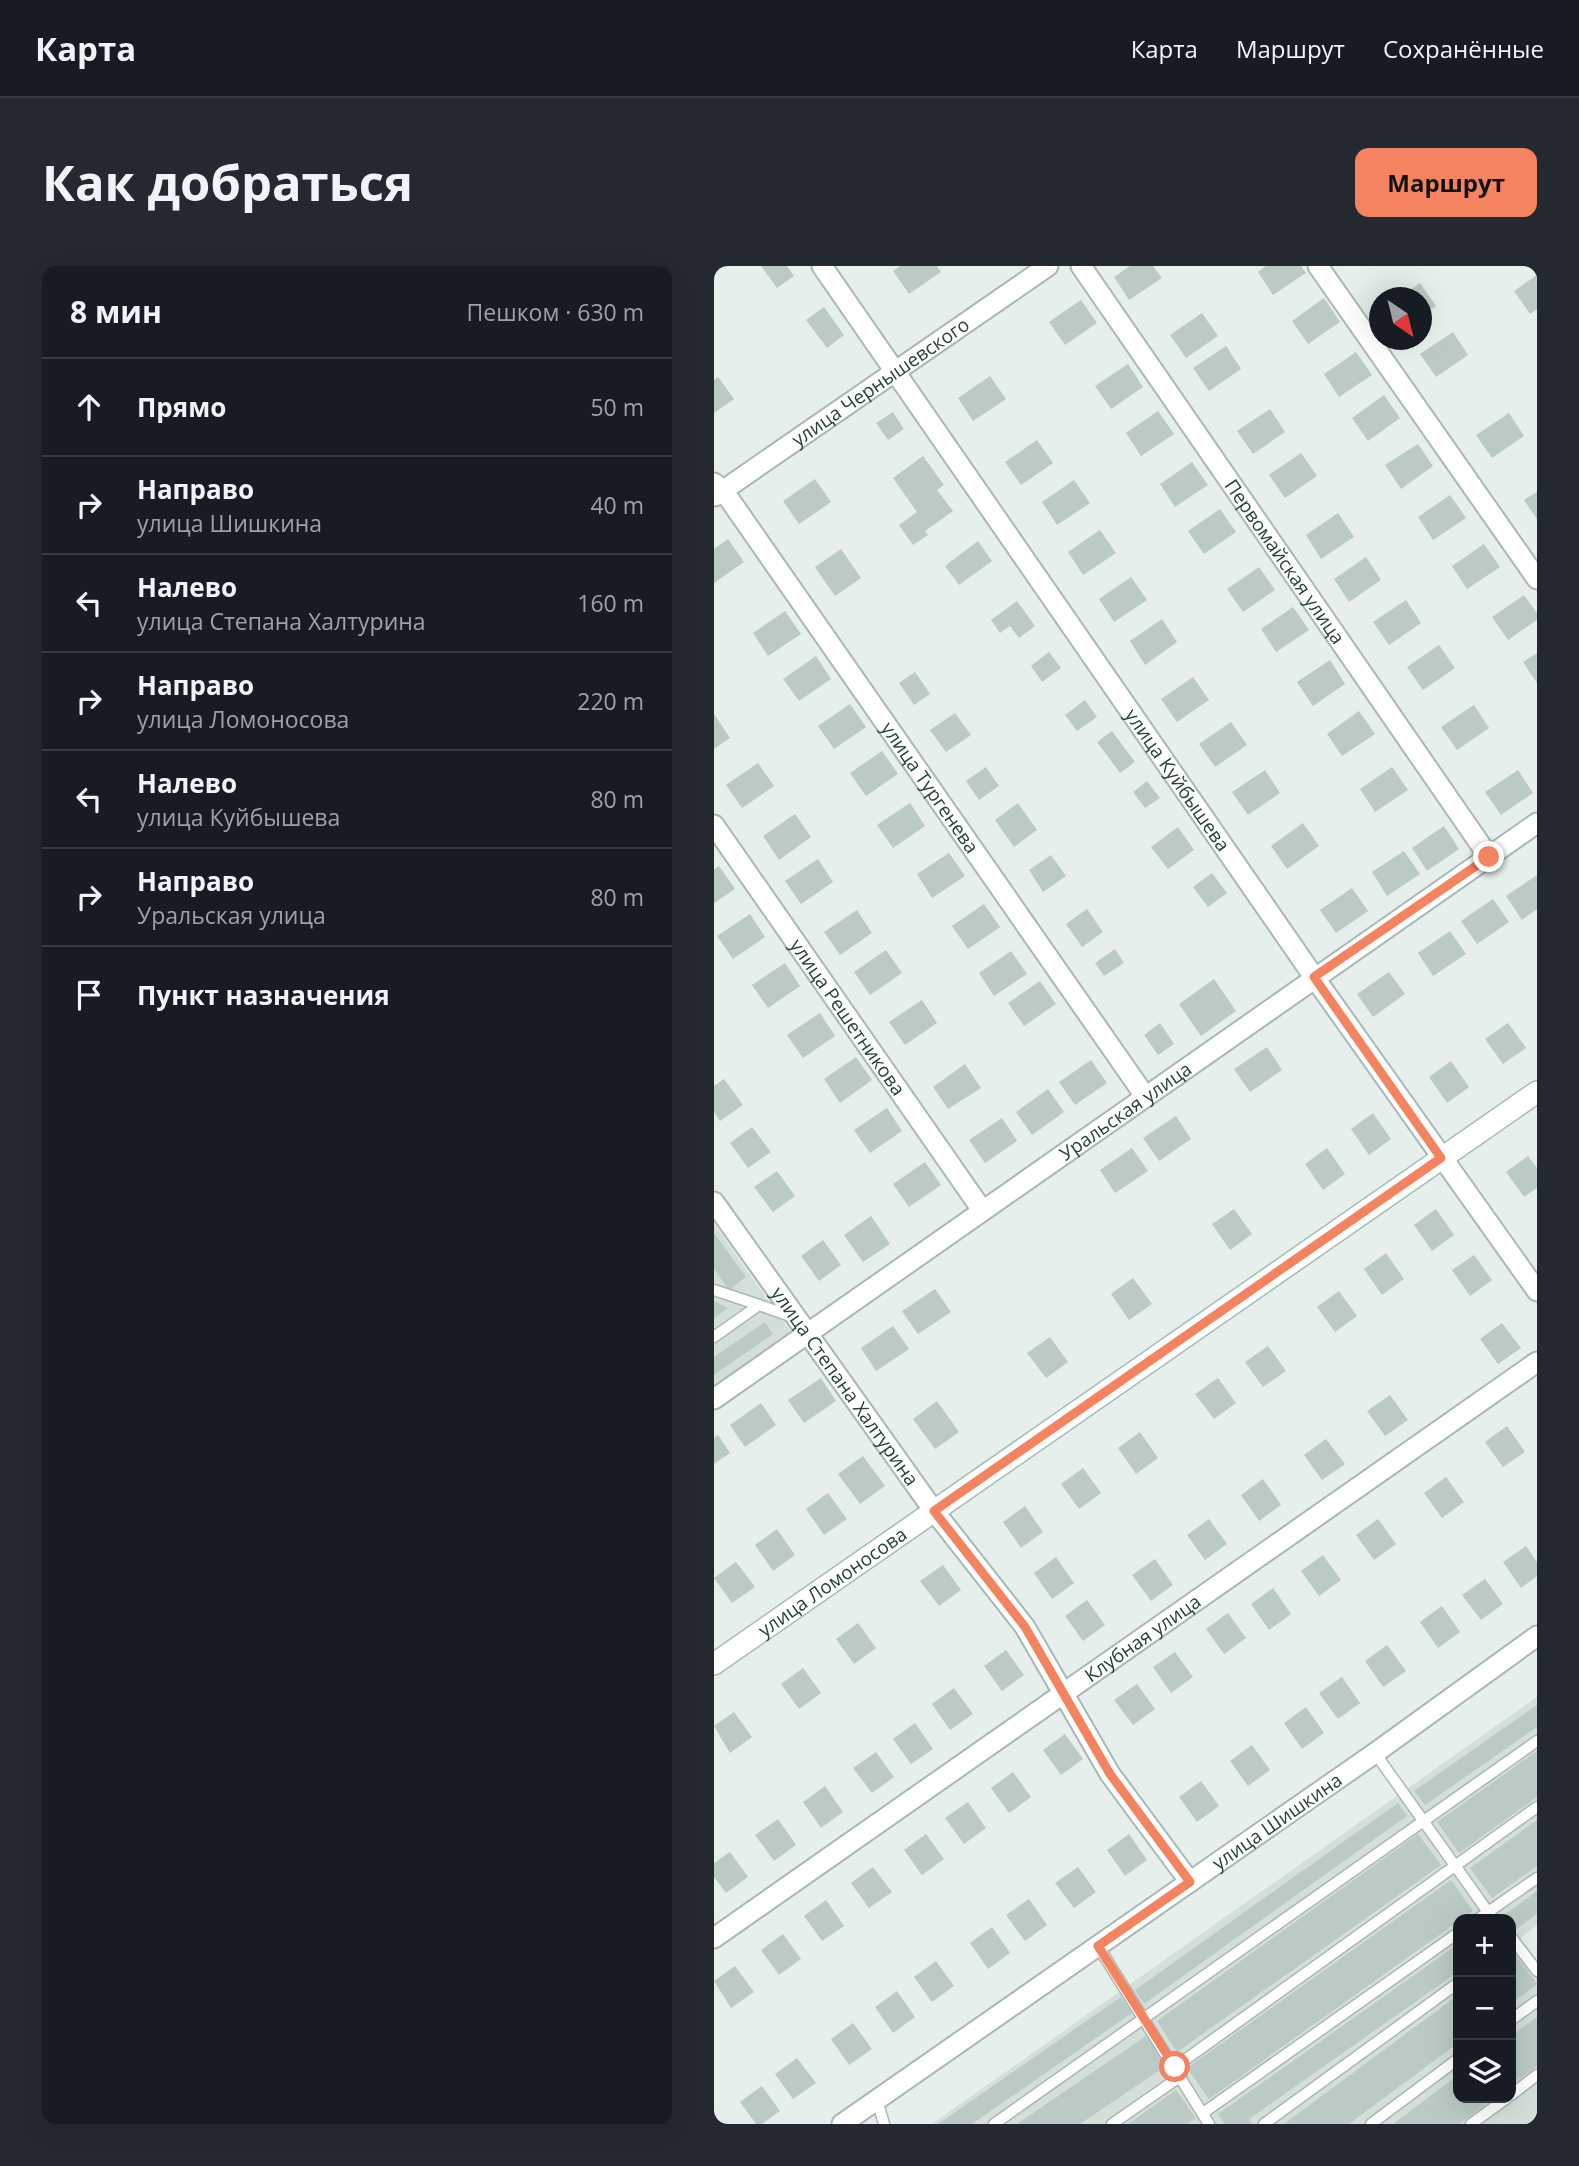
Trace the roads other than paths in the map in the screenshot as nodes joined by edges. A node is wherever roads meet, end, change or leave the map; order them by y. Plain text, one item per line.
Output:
1 (822, 266) edge
2 (1048, 266) edge
3 (1081, 266) edge
4 (1318, 266) edge
5 (895, 369) junction
6 (717, 490) edge
7 (1537, 579) edge
8 (1537, 823) edge
9 (714, 825) edge
10 (1489, 857) junction
11 (1314, 977) junction
12 (1537, 1091) edge
13 (1145, 1096) junction
14 (1441, 1158) junction
15 (714, 1202) edge
16 (982, 1210) junction
17 (714, 1290) edge
18 (1537, 1291) edge
19 (759, 1305) junction
20 (794, 1317) junction
21 (806, 1334) junction
22 (714, 1337) edge
23 (1537, 1362) edge
24 (714, 1399) edge
25 (934, 1511) junction
26 (1537, 1636) edge
27 (714, 1664) edge
28 (1065, 1692) junction
29 (1537, 1741) edge
30 (1375, 1753) junction
31 (1537, 1807) edge
32 (1422, 1822) junction
33 (1455, 1868) junction
34 (1537, 1878) edge
35 (1190, 1882) junction
36 (1484, 1914) edge
37 (1490, 1914) edge
38 (1453, 1937) edge
39 (714, 1938) edge
40 (1098, 1946) junction
41 (1516, 1946) edge
42 (1537, 1971) edge
43 (1453, 1987) edge
44 (1537, 2001) edge
45 (1516, 2016) edge
46 (1144, 2018) junction
47 (1453, 2063) edge
48 (1178, 2072) junction
49 (1537, 2075) edge
50 (1516, 2091) edge
51 (877, 2100) junction
52 (1500, 2103) edge
53 (1203, 2113) junction
54 (1374, 2123) edge
55 (842, 2124) edge
56 (884, 2124) edge
57 (994, 2124) edge
58 (1112, 2124) edge
59 (1209, 2124) edge
60 (1264, 2124) edge
61 (1471, 2124) edge

1 - 5 street, улица Куйбышева
2 - 5 street, улица Чернышевского
3 - 10 street, Первомайская улица
4 - 7 street
5 - 6 street, улица Чернышевского
5 - 11 street, улица Куйбышева
6 - 13 street, улица Тургенева
8 - 10 street, Уральская улица
9 - 16 street, улица Решетникова
10 - 11 street, Уральская улица
11 - 13 street, Уральская улица
11 - 14 street, улица Куйбышева
12 - 14 street, улица Ломоносова
13 - 16 street, Уральская улица
14 - 18 street, улица Куйбышева
14 - 25 street, улица Ломоносова
15 - 20 street, улица Степана Халтурина
16 - 21 street, Уральская улица
17 - 19 lane
19 - 20 lane
19 - 22 lane
20 - 21 street, улица Степана Халтурина
21 - 24 street, Уральская улица
21 - 25 street, улица Степана Халтурина
23 - 28 street, Клубная улица
25 - 27 street, улица Ломоносова
25 - 28 street, улица Степана Халтурина
26 - 30 street, улица Шишкина
28 - 35 street, улица Степана Халтурина
28 - 39 street, Клубная улица
29 - 32 lane
30 - 32 lane
30 - 35 street, улица Шишкина
31 - 33 lane
32 - 33 lane
32 - 46 lane
33 - 36 lane
33 - 48 lane
34 - 37 lane
35 - 40 street, улица Шишкина
38 - 53 lane
40 - 46 lane
40 - 51 street, улица Шишкина
41 - 42 lane
43 - 60 lane
44 - 45 lane
46 - 48 lane
46 - 57 lane
47 - 54 lane
48 - 53 lane
48 - 58 lane
49 - 50 lane
51 - 55 street, улица Шишкина
51 - 56 lane
52 - 61 lane
53 - 59 lane

